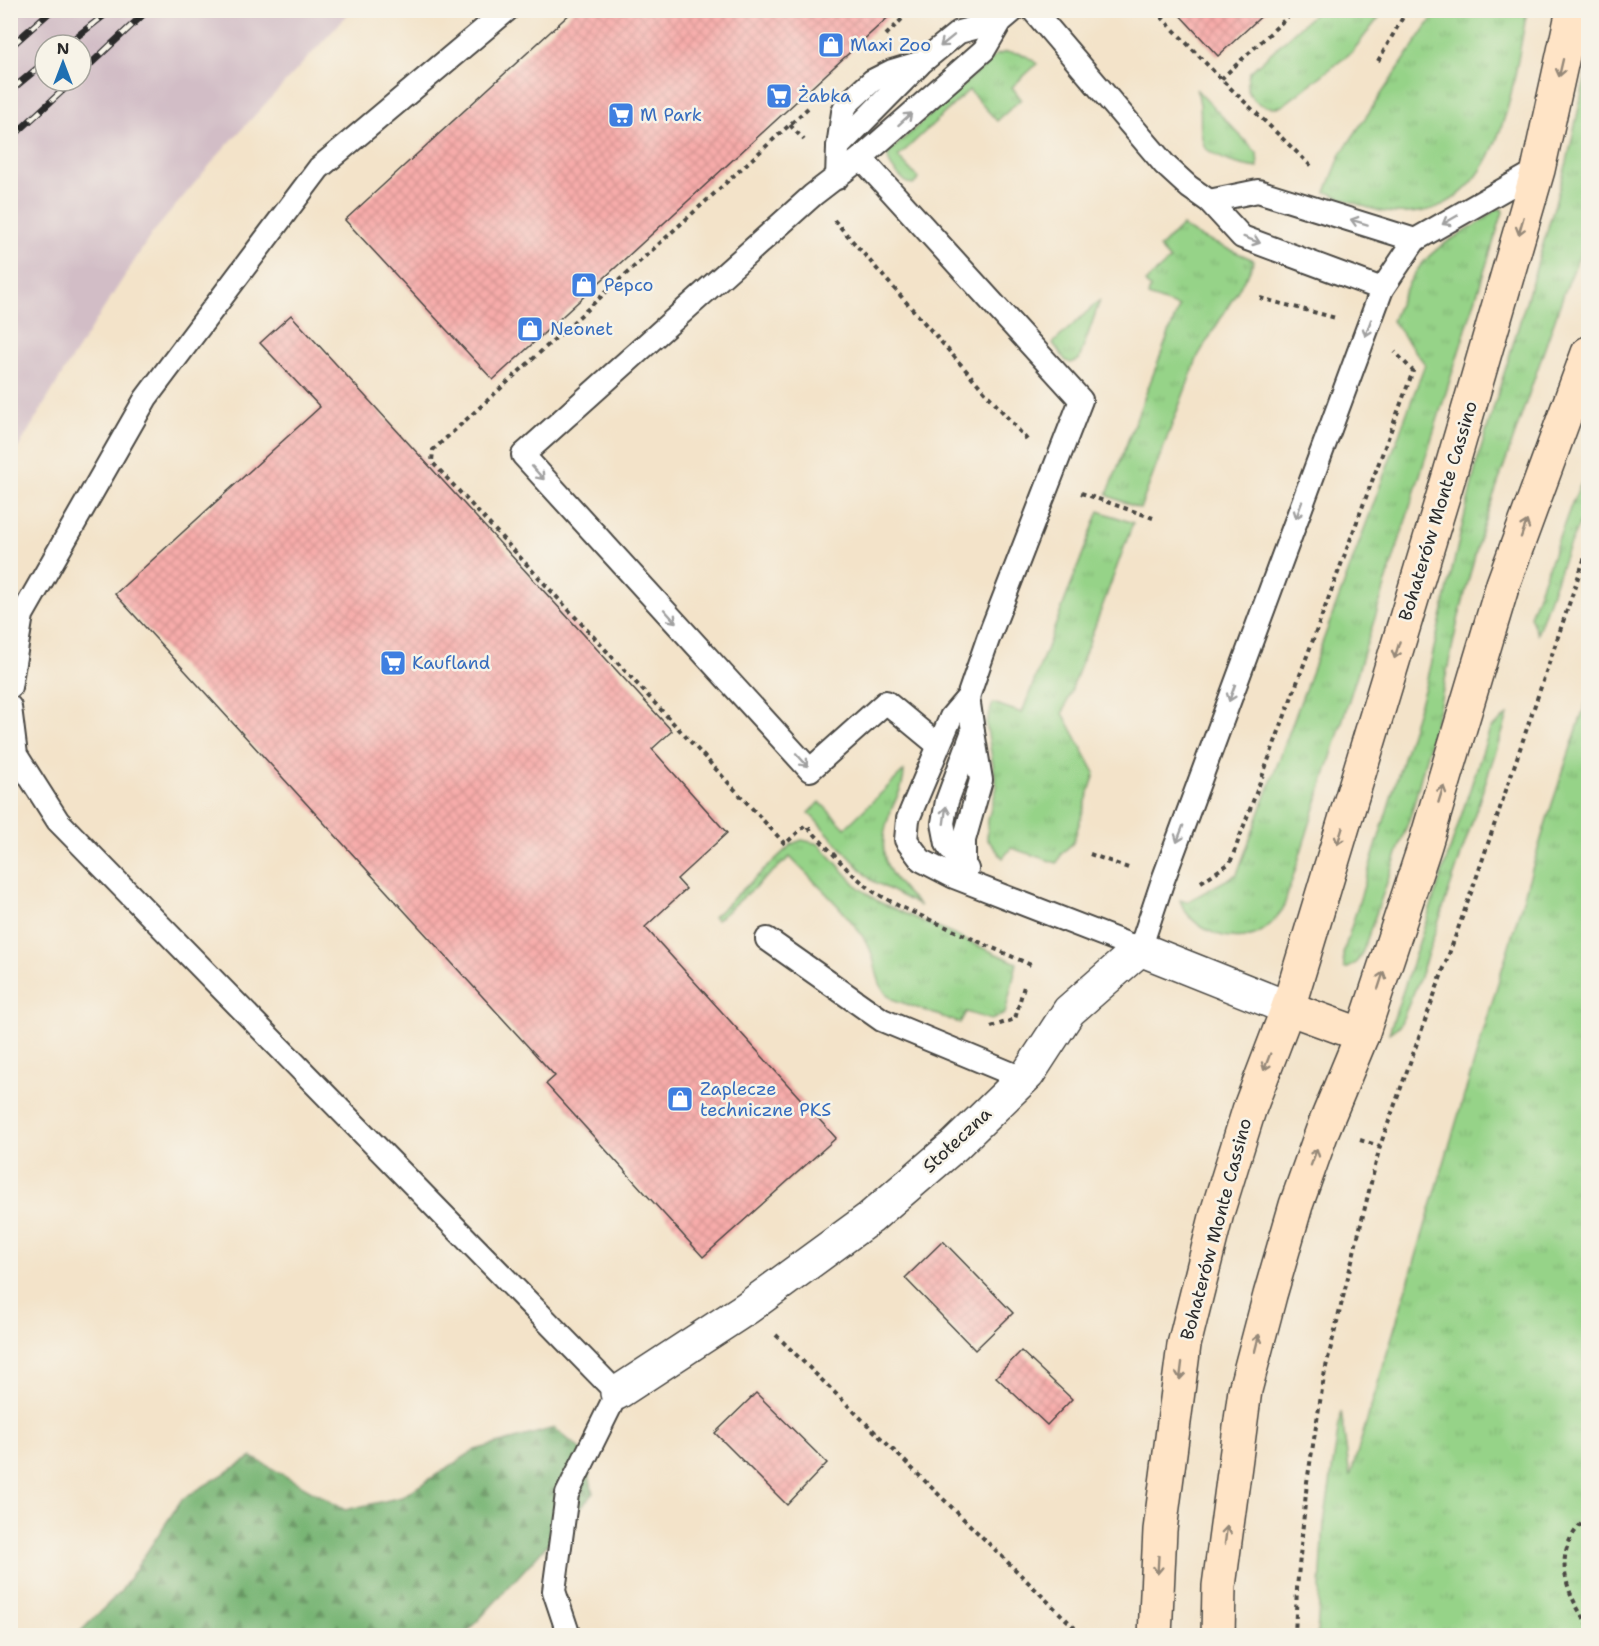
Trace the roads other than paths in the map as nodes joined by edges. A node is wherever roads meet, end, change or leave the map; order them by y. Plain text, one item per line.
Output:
1 (507, 10) edge
2 (1032, 10) edge
3 (1573, 10) edge
4 (1007, 16) edge
5 (861, 158) junction
6 (1538, 170) junction
7 (837, 178) junction
8 (1209, 201) junction
9 (1415, 240) junction
10 (1382, 289) junction
11 (1588, 353) edge
12 (10, 687) edge
13 (968, 697) junction
14 (10, 707) edge
15 (938, 745) junction
16 (987, 889) junction
17 (767, 939) dead end
18 (1140, 949) junction
19 (1288, 1008) junction
20 (1362, 1035) junction
21 (1022, 1078) junction
22 (617, 1393) junction
23 (569, 1635) edge
24 (1155, 1635) edge
25 (1218, 1635) edge

1 - 12 lane
2 - 8 lane
3 -> 6 street, Bohaterów Monte Cassino
5 -> 4 lane
4 -> 7 lane
5 - 7 lane
5 - 13 lane
6 -> 9 lane
6 -> 19 street, Bohaterów Monte Cassino
7 -> 15 lane
9 -> 8 lane
8 -> 10 lane
9 - 10 lane
10 -> 18 lane
20 -> 11 street
13 - 15 lane
16 -> 13 lane
14 - 22 lane
15 - 16 lane
16 - 18 lane
17 - 21 lane
18 - 19 street
18 - 21 street, Stołeczna
19 - 20 street
19 -> 24 street, Bohaterów Monte Cassino
25 -> 20 street
21 - 22 street, Stołeczna
22 - 23 lane

